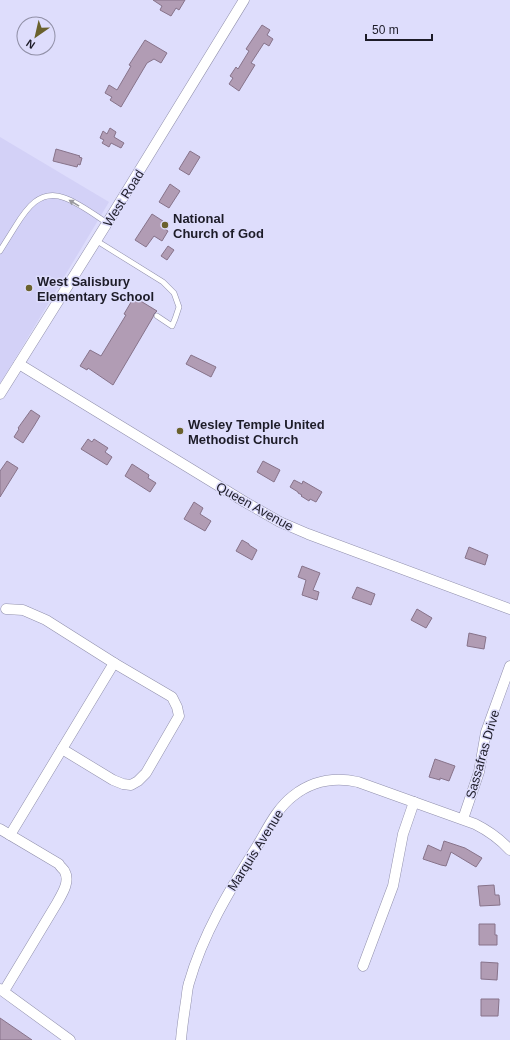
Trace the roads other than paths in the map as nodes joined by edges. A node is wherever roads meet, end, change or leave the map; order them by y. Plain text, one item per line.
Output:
1 (244, 0) edge
2 (107, 223) junction
3 (97, 240) junction
4 (0, 251) edge
5 (157, 316) dead end
6 (19, 364) junction
7 (0, 394) edge
8 (6, 609) dead end
9 (510, 609) edge
10 (114, 663) junction
11 (510, 666) edge
12 (62, 749) junction
13 (414, 802) junction
14 (463, 819) junction
15 (0, 829) edge
16 (10, 835) junction
17 (510, 850) edge
18 (363, 966) dead end
19 (2, 990) edge
20 (70, 1040) edge
21 (180, 1040) edge

1 - 2 street, West Road
2 - 3 street, West Road
2 -> 4 lane
3 - 5 lane
3 - 6 street, West Road
6 - 7 street, West Road
6 - 9 street, Queen Avenue
8 - 10 street
10 - 12 street
10 - 12 street
11 - 14 street, Sassafras Drive
12 - 16 street
13 - 14 street, Marquis Avenue
13 - 18 street
13 - 21 street, Marquis Avenue
14 - 17 street, Marquis Avenue
15 - 16 street
16 - 19 street
19 - 20 street

